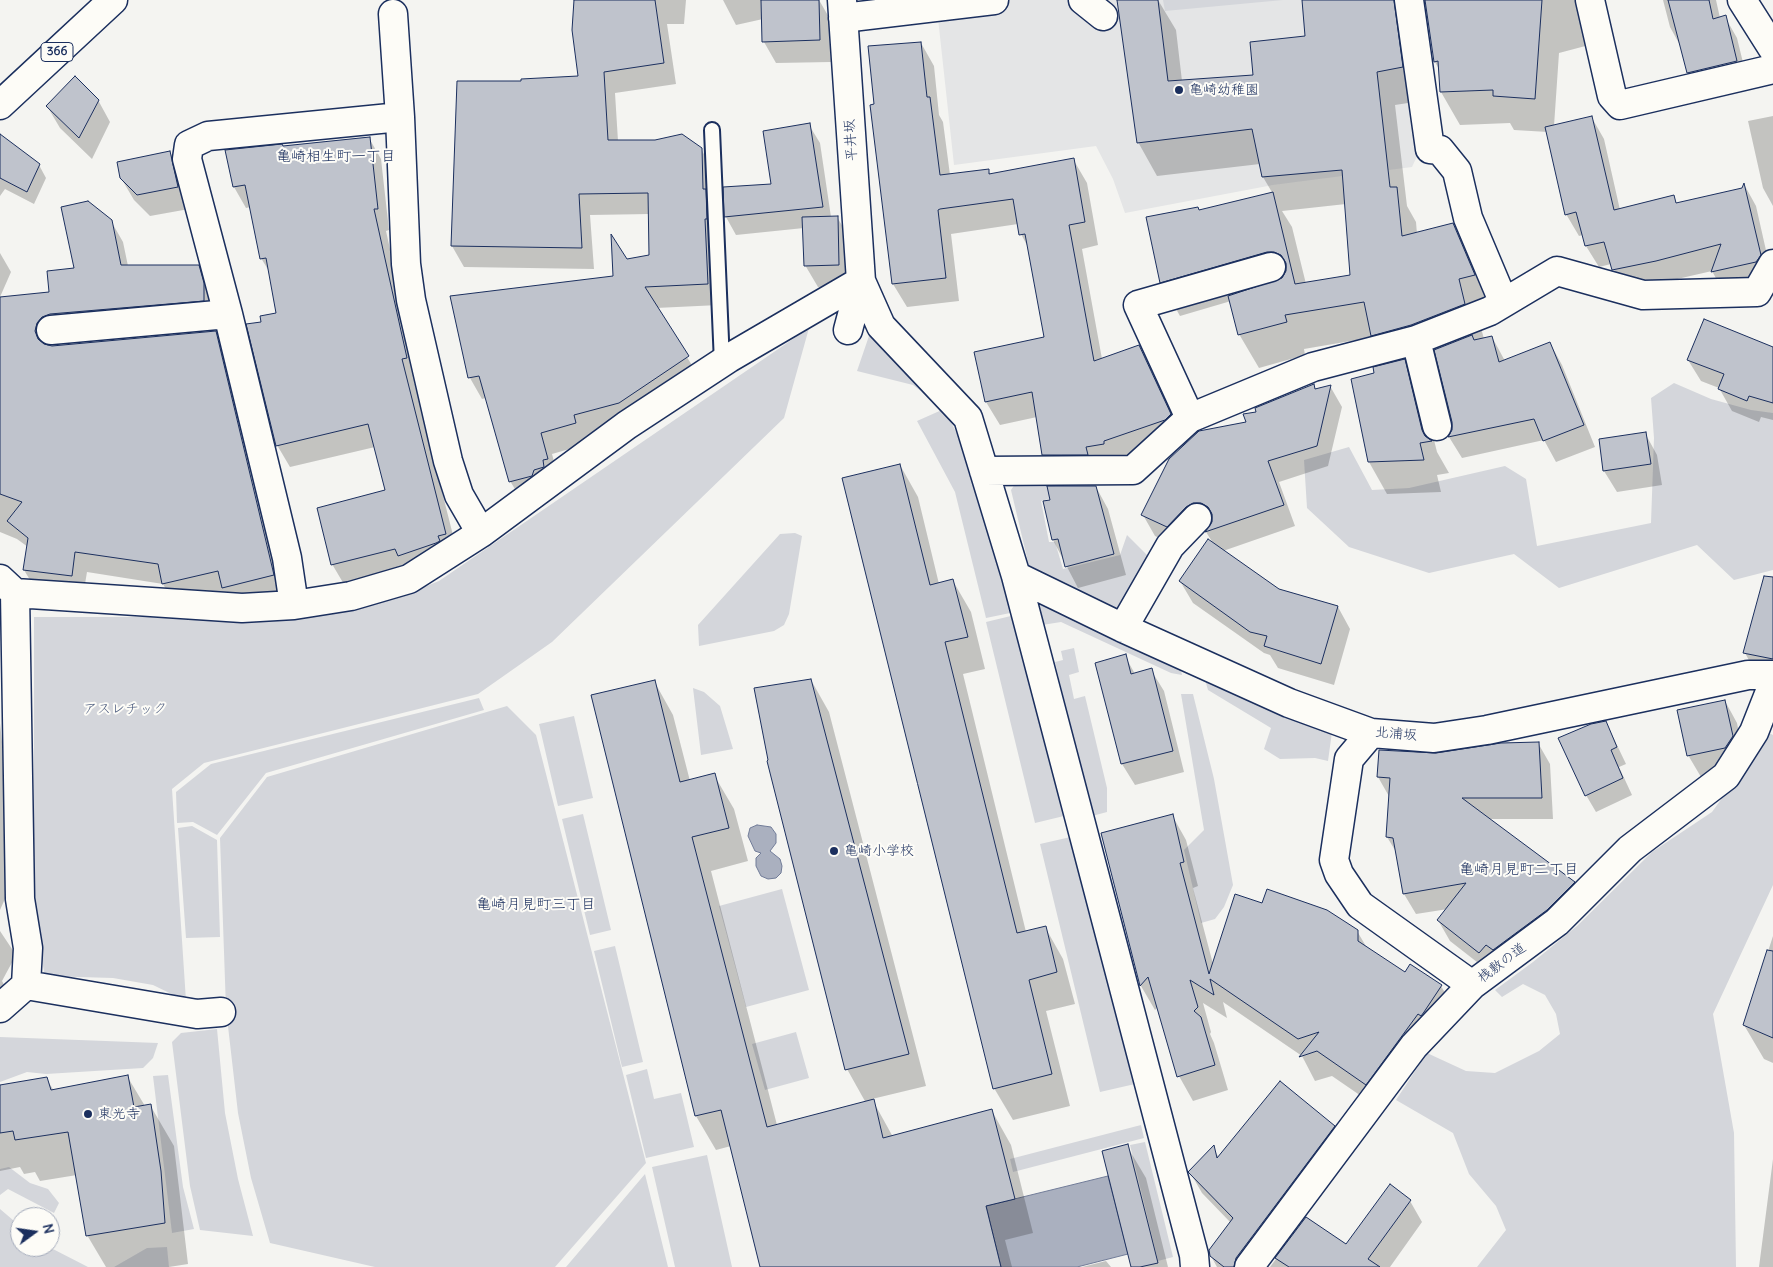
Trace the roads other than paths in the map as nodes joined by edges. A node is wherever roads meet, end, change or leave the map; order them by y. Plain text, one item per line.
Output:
1 (113, 0) edge
2 (994, 0) edge
3 (1409, 0) edge
4 (1590, 0) edge
5 (1742, 0) edge
6 (843, 9) edge
7 (393, 14) dead end
8 (1773, 49) edge
9 (1773, 69) edge
10 (0, 104) edge
11 (400, 117) junction
12 (712, 130) dead end
13 (1773, 264) edge
14 (1270, 267) dead end
15 (860, 281) junction
16 (1503, 301) junction
17 (228, 314) junction
18 (51, 330) dead end
19 (848, 330) dead end
20 (1416, 340) junction
21 (722, 363) junction
22 (1190, 418) junction
23 (1437, 426) dead end
24 (984, 471) junction
25 (1197, 518) dead end
26 (481, 533) junction
27 (1016, 576) junction
28 (8, 586) edge
29 (294, 605) junction
30 (1123, 628) junction
31 (1773, 675) edge
32 (1773, 684) edge
33 (1371, 733) junction
34 (26, 985) junction
35 (1472, 985) junction
36 (0, 1008) edge
37 (221, 1012) dead end
38 (1194, 1267) edge
39 (1249, 1267) edge

1 - 10 main road, 366
2 - 6 main road
3 - 16 main road
4 - 9 main road
5 - 8 main road
6 - 15 main road, 平井坂
7 - 11 main road
11 - 17 main road
11 - 26 main road
12 - 21 lane
13 - 16 main road
14 - 22 main road
15 - 19 main road
15 - 21 main road
15 - 24 main road
16 - 20 main road
17 - 18 main road
17 - 29 main road
20 - 22 main road
20 - 23 main road
21 - 26 main road
22 - 24 main road
24 - 27 main road
25 - 30 main road
26 - 29 main road
27 - 30 main road, 北浦坂
27 - 38 main road
28 - 29 main road
28 - 34 main road
30 - 33 main road, 北浦坂
31 - 33 main road, 北浦坂
32 - 35 main road, 桟敷の道
33 - 35 main road
34 - 36 main road
34 - 37 main road
35 - 39 main road, 桟敷の道

